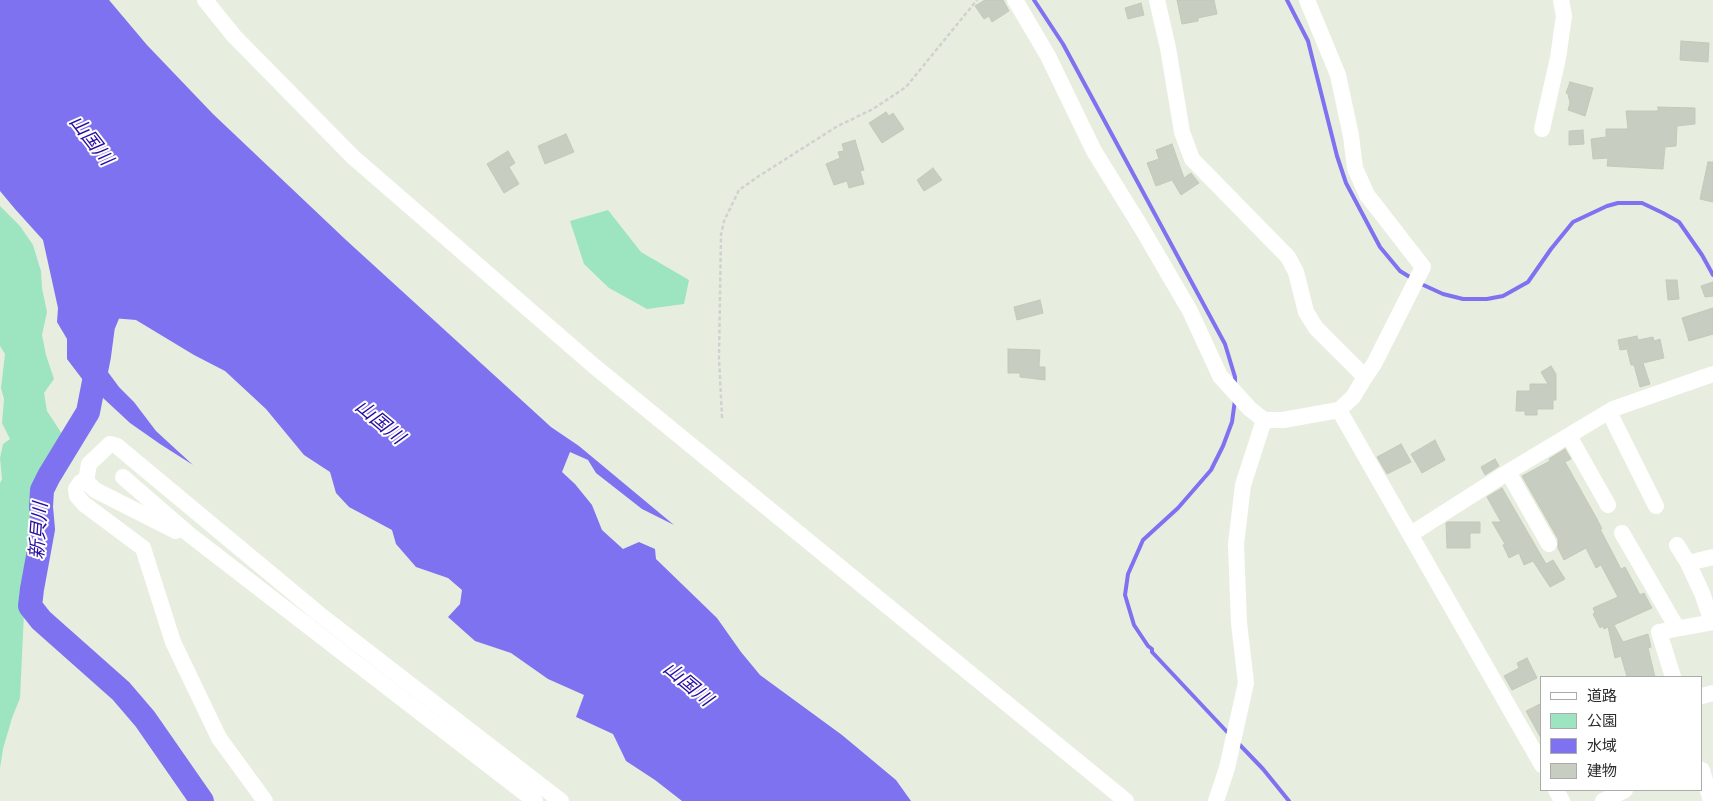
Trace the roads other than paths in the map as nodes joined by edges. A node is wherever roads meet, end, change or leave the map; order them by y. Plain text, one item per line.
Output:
1 (205, 0) edge
2 (1015, 0) edge
3 (1156, 0) edge
4 (1307, 0) edge
5 (1561, 0) edge
6 (1542, 130) dead end
7 (1713, 374) edge
8 (1365, 377) junction
9 (1339, 410) junction
10 (1609, 412) junction
11 (1264, 420) junction
12 (1568, 436) junction
13 (1508, 472) junction
14 (123, 477) dead end
15 (86, 481) junction
16 (1608, 505) dead end
17 (1656, 506) dead end
18 (1622, 533) dead end
19 (1411, 534) junction
20 (190, 535) junction
21 (1549, 544) dead end
22 (1677, 545) dead end
23 (1713, 556) edge
24 (1688, 563) junction
25 (1713, 622) edge
26 (1677, 628) junction
27 (1673, 676) edge
28 (1540, 762) edge
29 (1703, 773) edge
30 (1623, 791) edge
31 (265, 801) edge
32 (535, 801) edge
33 (561, 801) edge
34 (1126, 801) edge
35 (1216, 801) edge
36 (1603, 801) edge
37 (1711, 801) edge

1 - 34 street
2 - 11 street
3 - 8 street
4 - 8 street
5 - 6 street
7 - 10 street
8 - 9 street
9 - 11 street
9 - 19 street
10 - 12 street
10 - 17 street
11 - 35 street
12 - 13 street
12 - 16 street
13 - 19 street
13 - 21 street
14 - 20 street
15 - 20 street
15 - 31 street
15 - 33 street
18 - 26 street
19 - 28 street
20 - 32 street
22 - 24 street
23 - 24 street
24 - 25 street
25 - 26 street
26 - 27 street
29 - 37 street
30 - 36 street

